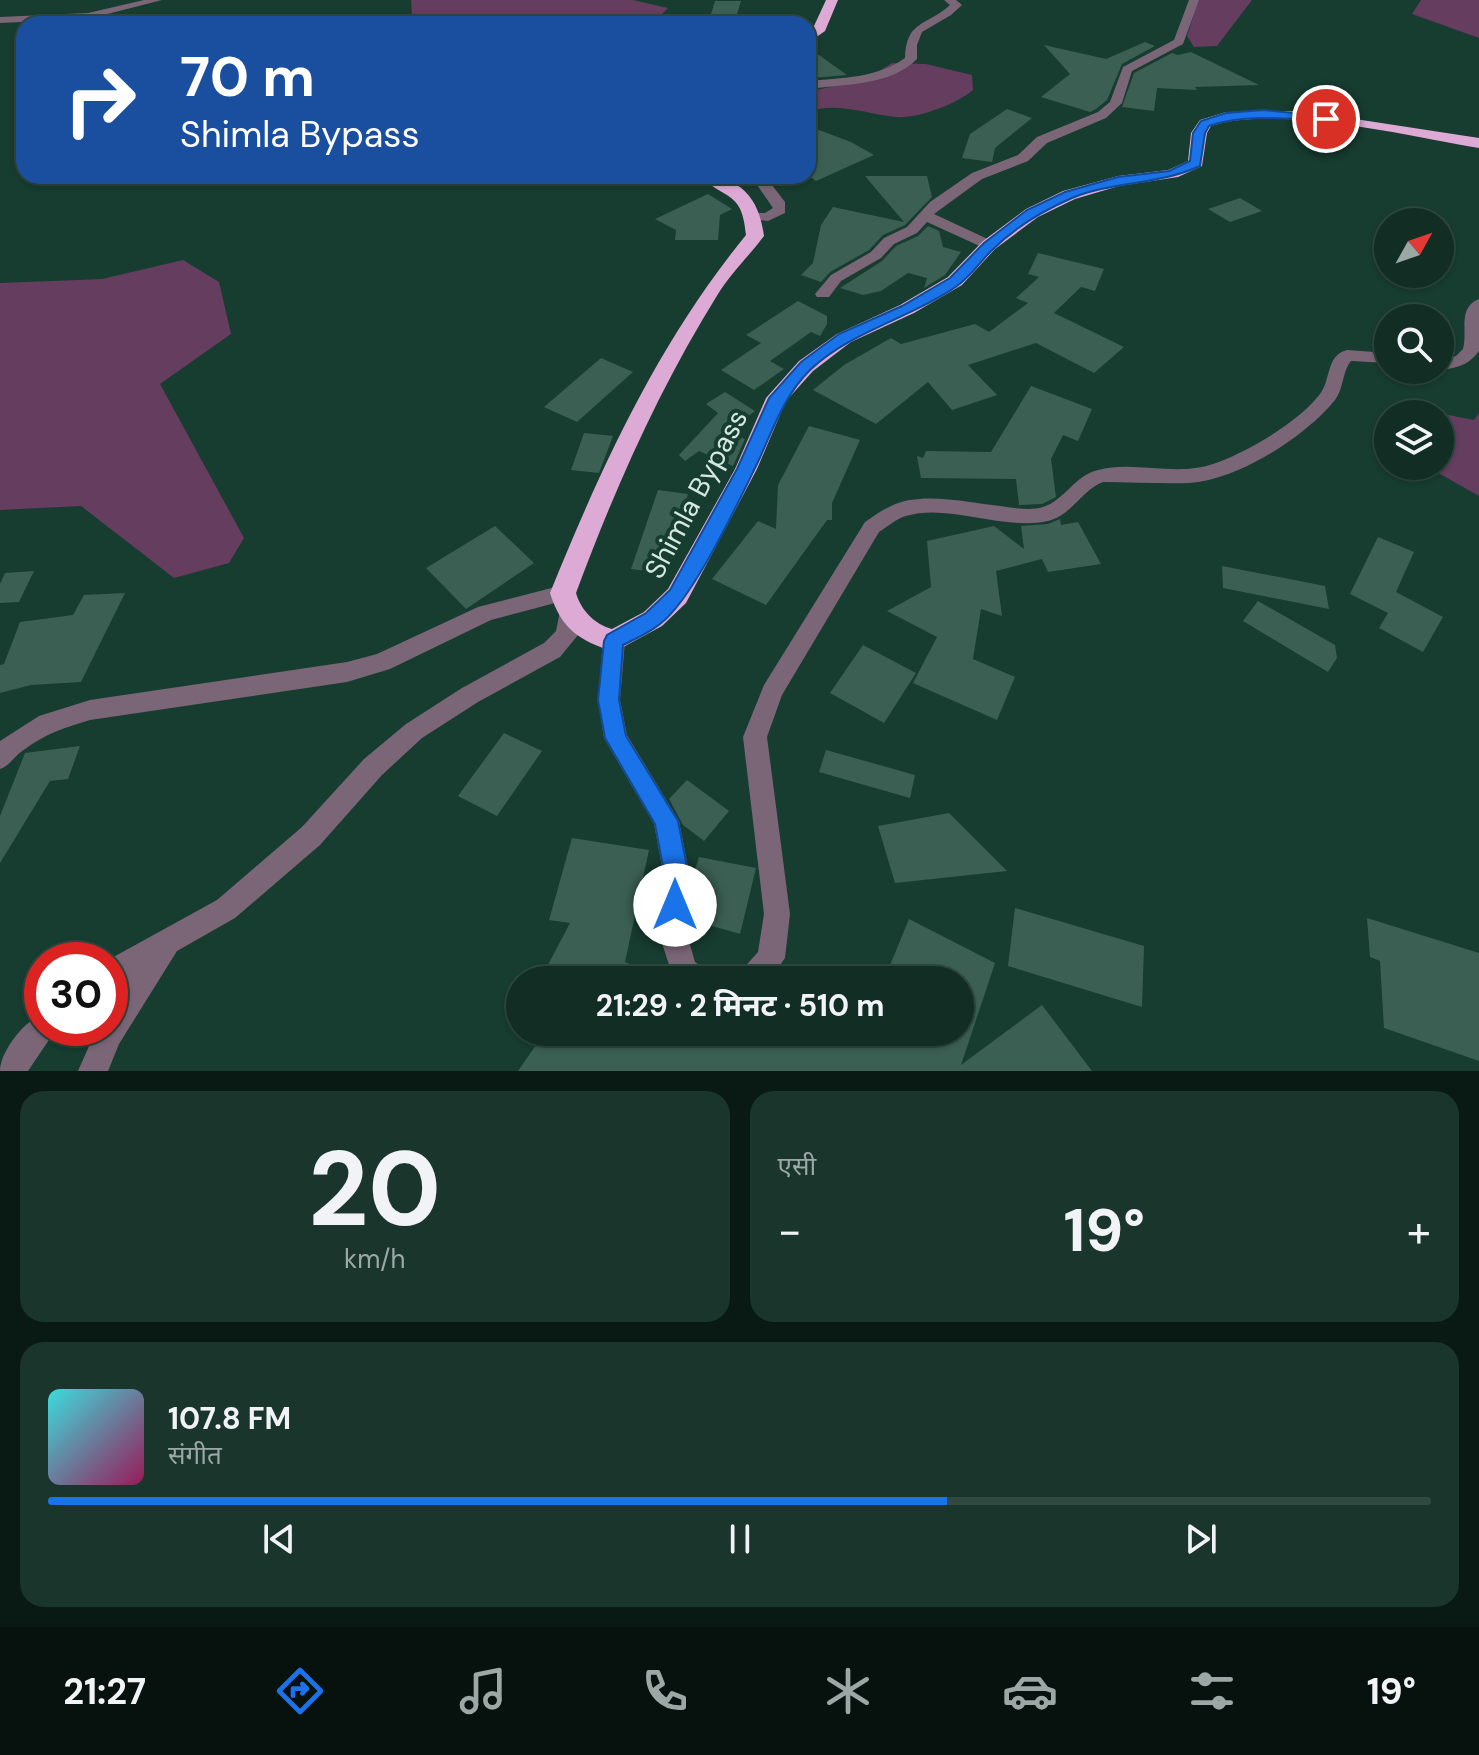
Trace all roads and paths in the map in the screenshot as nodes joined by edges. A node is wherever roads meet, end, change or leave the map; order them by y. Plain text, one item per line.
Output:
1 (157, 0) edge
2 (832, 0) edge
3 (949, 0) edge
4 (1194, 0) edge
5 (88, 16) edge
6 (816, 32) edge
7 (816, 84) edge
8 (1479, 143) edge
9 (721, 184) edge
10 (764, 184) edge
11 (924, 215) junction
12 (754, 216) junction
13 (989, 245) junction
14 (823, 294) dead end
15 (1479, 304) edge
16 (1374, 357) edge
17 (1454, 363) edge
18 (566, 602) junction
19 (614, 641) junction
20 (0, 758) edge
21 (169, 940) junction
22 (128, 964) edge
23 (683, 966) edge
24 (764, 966) edge
25 (29, 1046) edge
26 (9, 1071) edge
27 (93, 1071) edge

1 - 5 street
2 - 6 highway
3 - 7 street
4 - 11 street
8 - 13 highway, Shimla Bypass
9 - 12 highway
10 - 12 street
11 - 13 street
11 - 14 street
12 - 18 highway
13 - 19 highway, Shimla Bypass
15 - 17 street
16 - 24 street
18 - 19 highway
18 - 20 street
18 - 21 street
19 - 23 street
21 - 22 street
21 - 27 street
25 - 26 street

